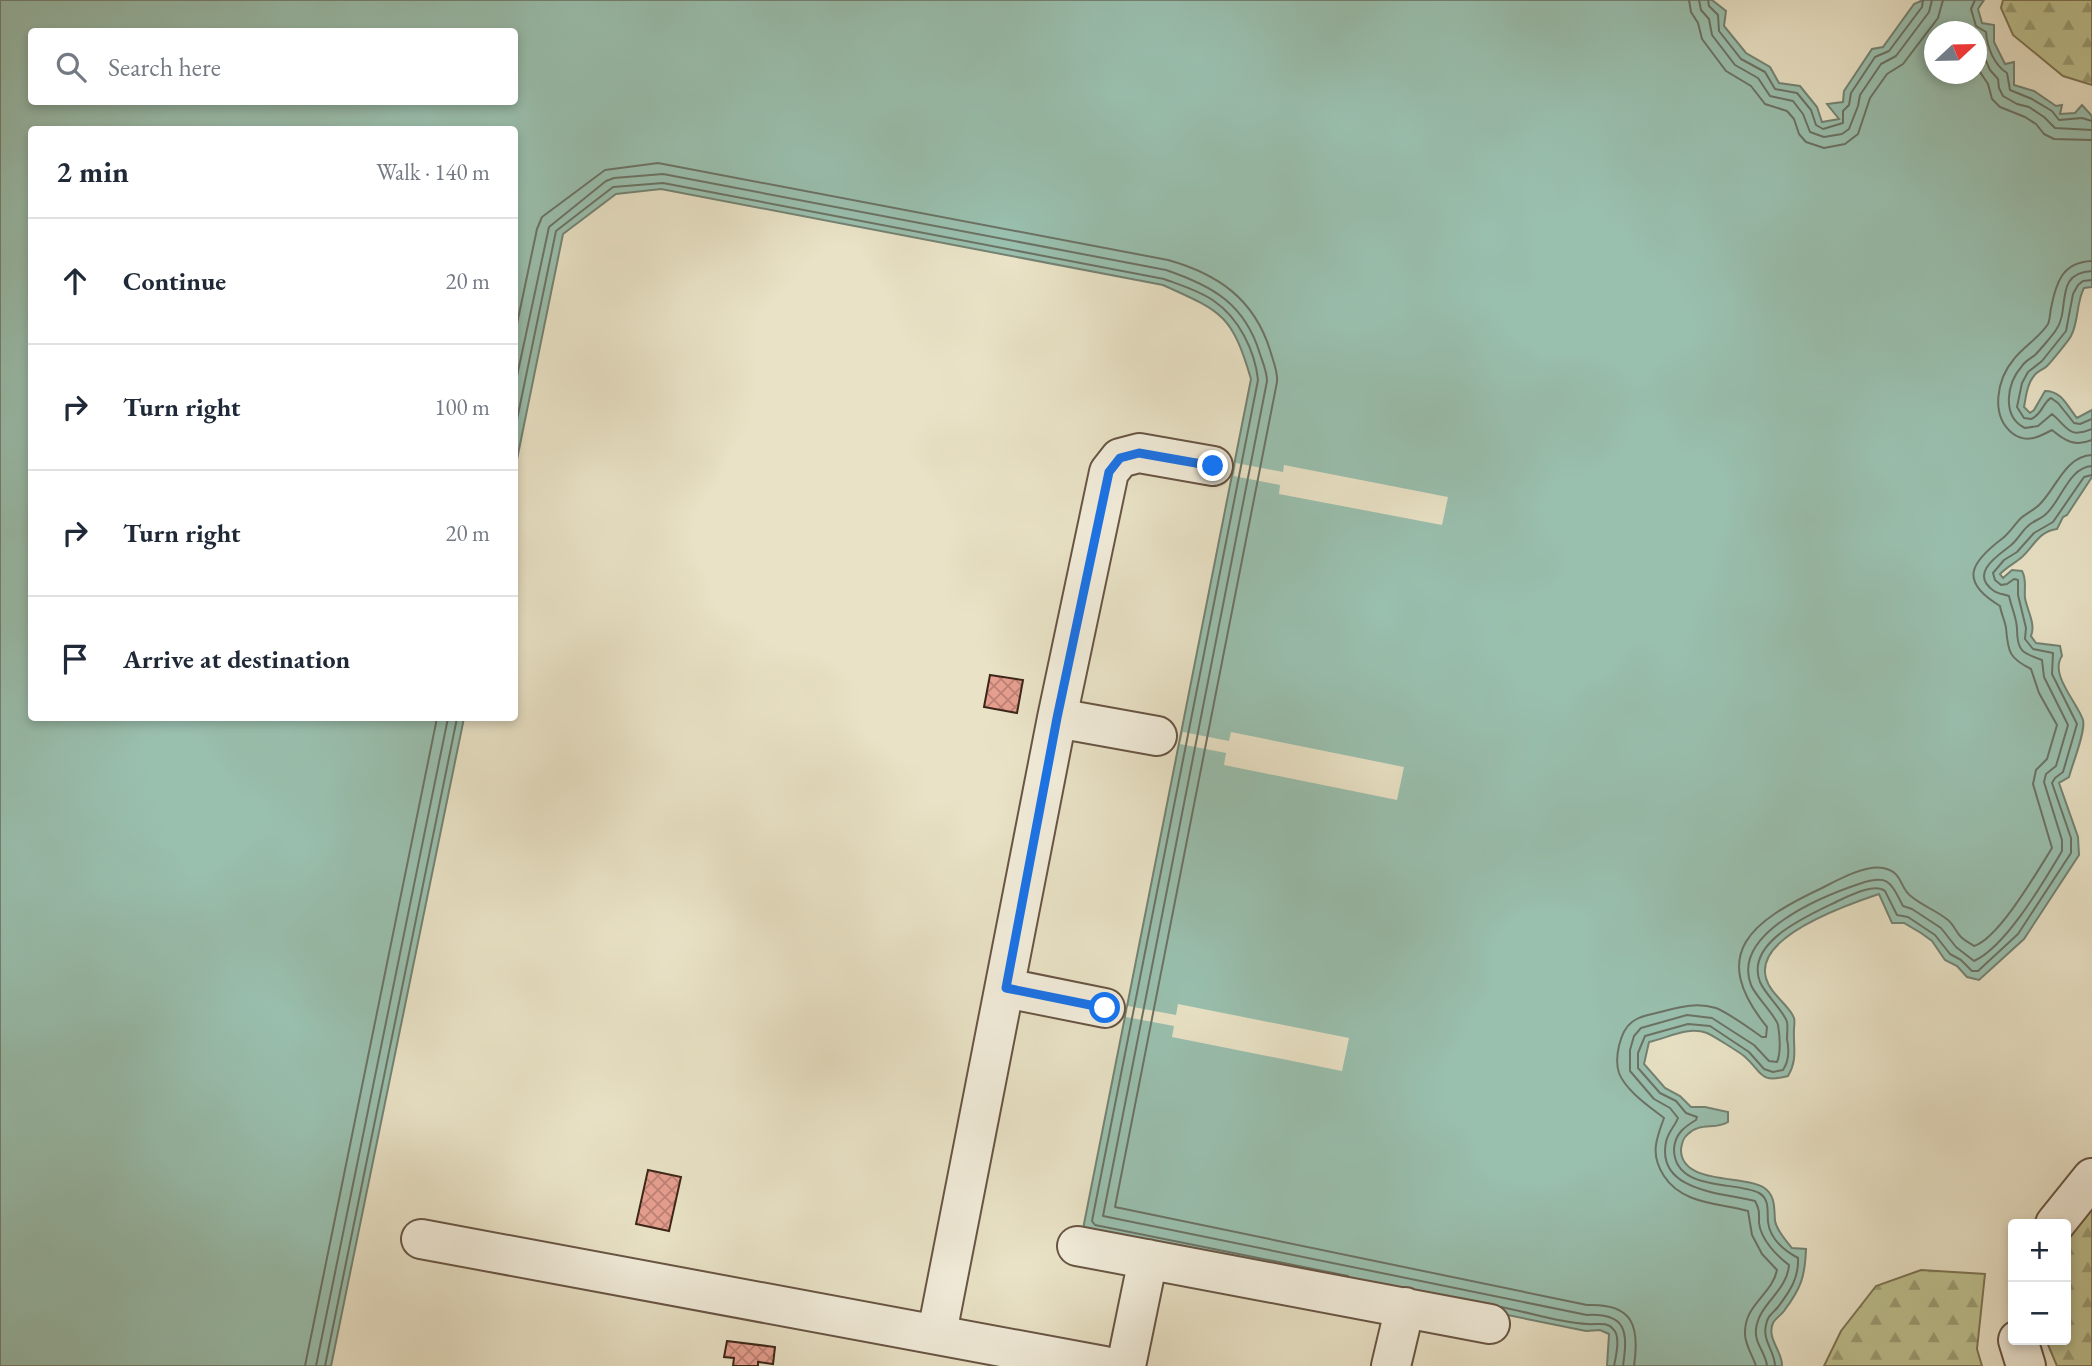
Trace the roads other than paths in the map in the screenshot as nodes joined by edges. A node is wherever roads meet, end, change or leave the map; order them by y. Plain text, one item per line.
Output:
1 (1213, 466) dead end
2 (1057, 718) junction
3 (1157, 737) dead end
4 (1006, 988) junction
5 (1105, 1008) dead end
6 (2092, 1178) edge
7 (2059, 1219) edge
8 (421, 1239) dead end
9 (1077, 1246) dead end
10 (1148, 1259) junction
11 (1405, 1307) junction
12 (1490, 1324) dead end
13 (937, 1333) junction
14 (2020, 1345) edge
15 (1104, 1366) edge
16 (1126, 1366) edge
17 (1391, 1366) edge
18 (2026, 1366) edge

1 - 2 street
2 - 3 street
2 - 4 street
4 - 5 street
4 - 13 street
6 - 7 street
8 - 13 street
9 - 10 street
10 - 11 street
10 - 16 street
11 - 12 street
11 - 17 street
13 - 15 street
14 - 18 street

